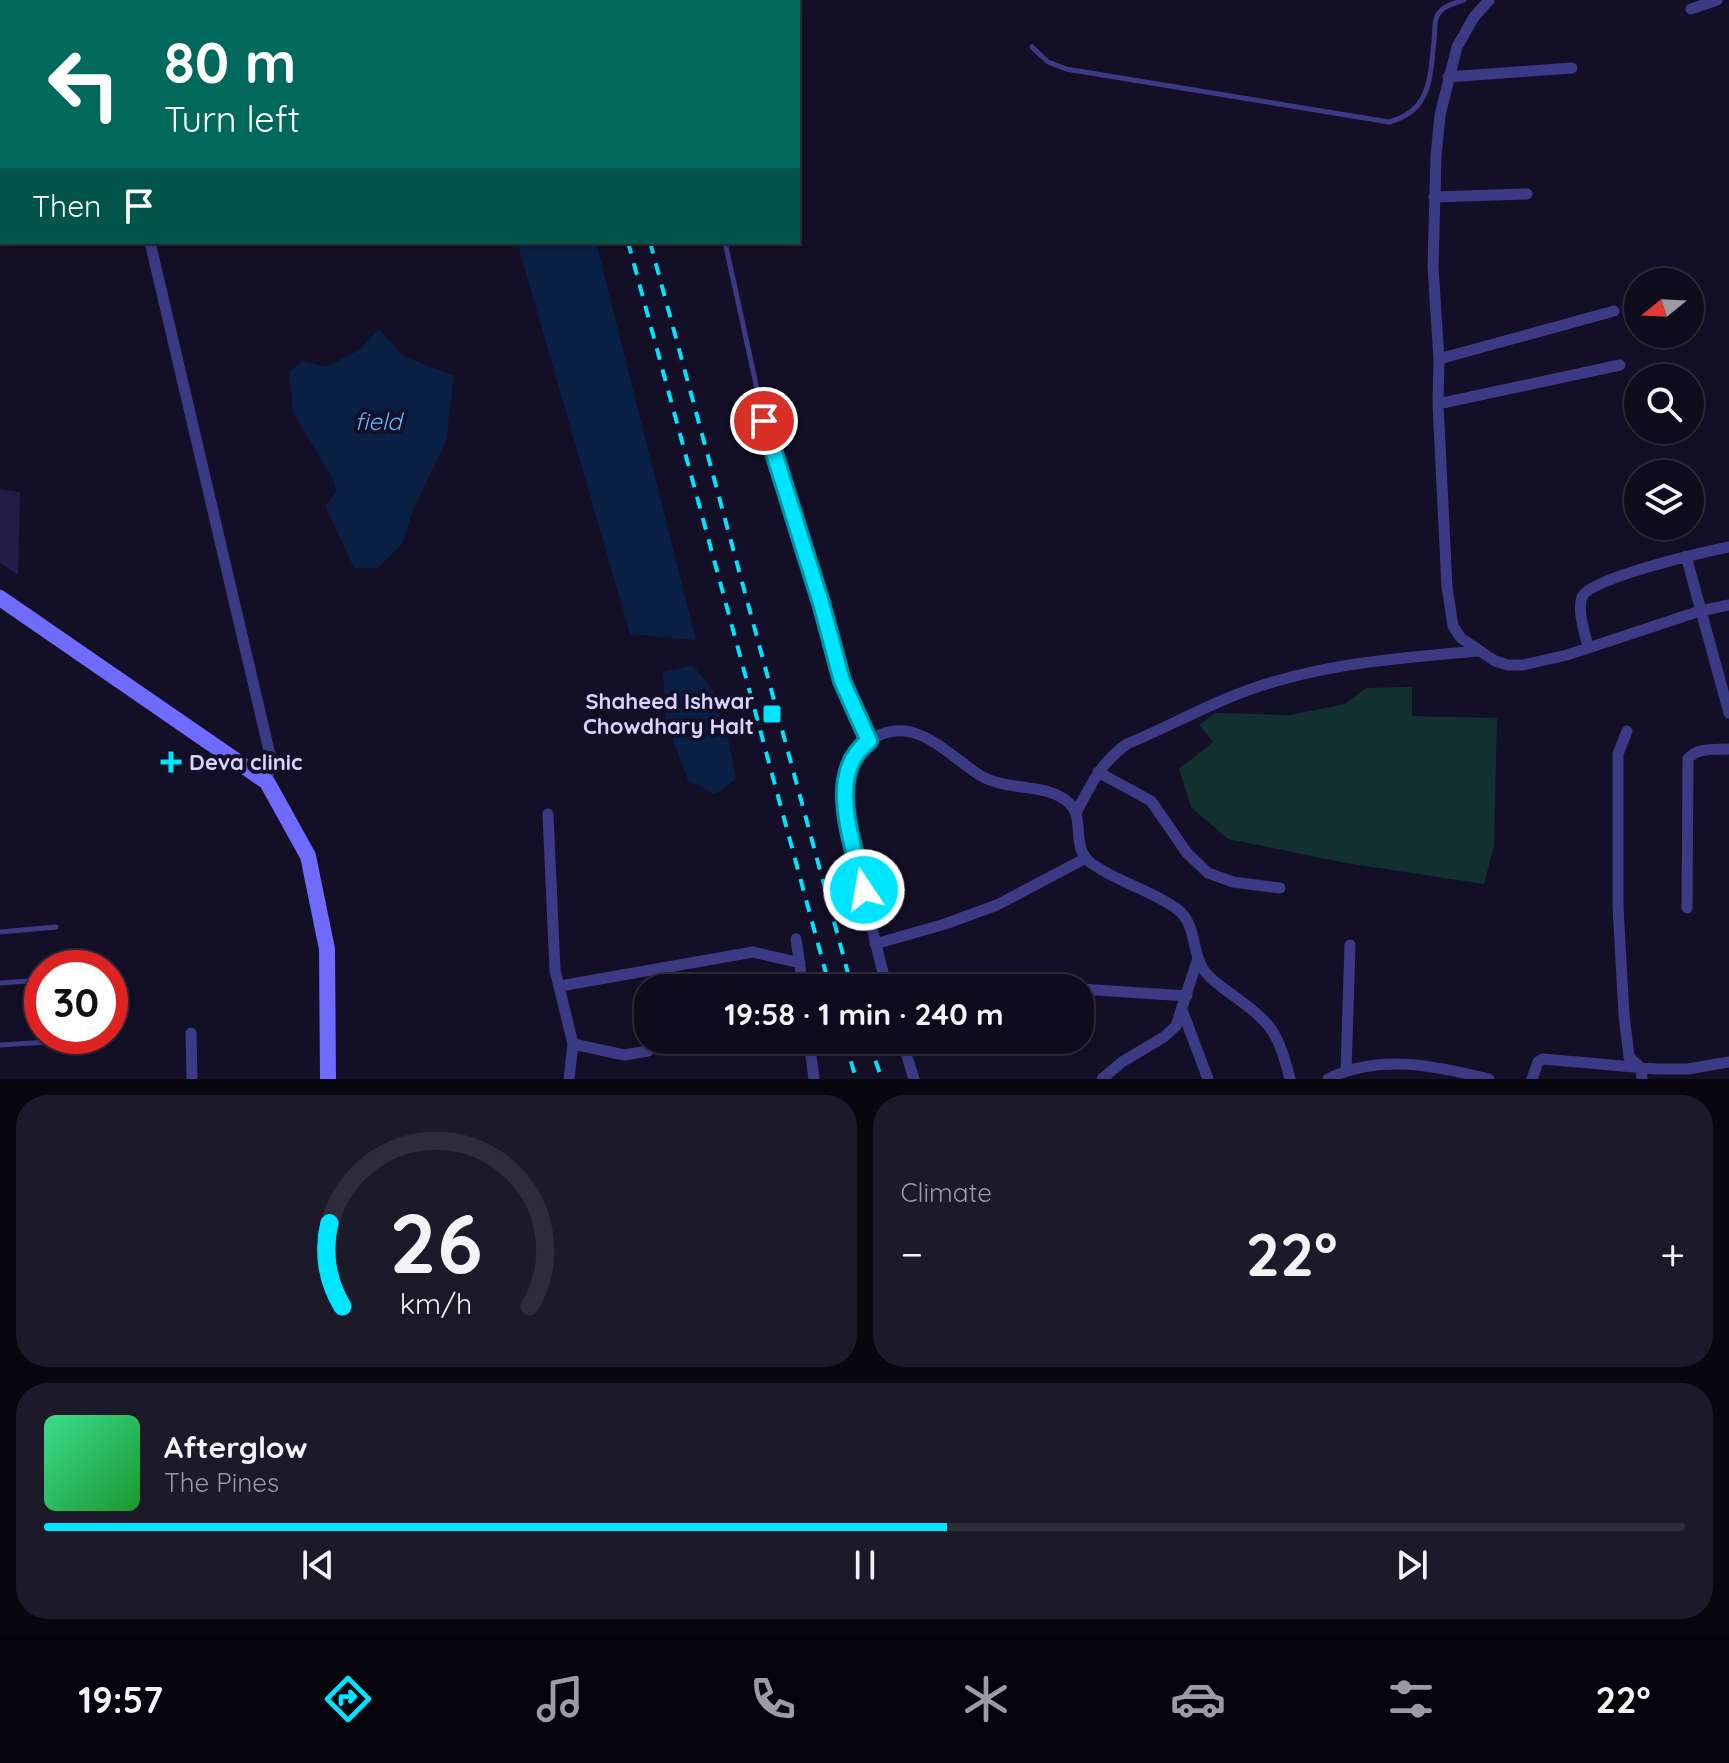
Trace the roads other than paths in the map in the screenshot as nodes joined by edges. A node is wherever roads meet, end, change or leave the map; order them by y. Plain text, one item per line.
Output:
1 (1464, 0) edge
2 (1489, 0) edge
3 (1717, 0) edge
4 (1691, 9) dead end
5 (1032, 47) dead end
6 (1572, 68) dead end
7 (1448, 77) junction
8 (1527, 194) dead end
9 (1434, 197) junction
10 (150, 244) edge
11 (725, 244) edge
12 (1614, 311) dead end
13 (1439, 359) junction
14 (1620, 365) dead end
15 (1438, 404) junction
16 (1729, 547) edge
17 (1686, 556) junction
18 (0, 598) edge
19 (1729, 605) edge
20 (1700, 611) junction
21 (1588, 647) junction
22 (1479, 651) junction
23 (1729, 713) edge
24 (1627, 731) dead end
25 (869, 741) junction
26 (1729, 749) edge
27 (1098, 772) junction
28 (267, 782) junction
29 (1076, 813) junction
30 (548, 814) dead end
31 (1086, 858) junction
32 (1280, 888) dead end
33 (1687, 908) dead end
34 (56, 927) dead end
35 (0, 932) edge
36 (796, 939) dead end
37 (875, 944) junction
38 (1350, 945) dead end
39 (1198, 958) junction
40 (800, 963) junction
41 (801, 974) edge
42 (883, 974) edge
43 (24, 981) edge
44 (0, 983) edge
45 (560, 986) junction
46 (1094, 990) edge
47 (1187, 996) junction
48 (1182, 1010) junction
49 (191, 1033) dead end
50 (24, 1044) edge
51 (573, 1044) junction
52 (0, 1045) edge
53 (634, 1053) edge
54 (811, 1054) edge
55 (906, 1054) edge
56 (1729, 1062) edge
57 (1412, 1064) junction
58 (1346, 1071) junction
59 (1642, 1074) edge
60 (1689, 1074) edge
61 (192, 1079) edge
62 (328, 1079) edge
63 (569, 1079) edge
64 (814, 1079) edge
65 (914, 1079) edge
66 (1102, 1079) edge
67 (1208, 1079) edge
68 (1290, 1079) edge
69 (1328, 1079) edge
70 (1408, 1079) edge
71 (1489, 1079) edge
72 (1532, 1079) edge

1 - 5 lane
2 - 7 street
3 - 4 street
6 - 7 street
7 - 9 street
8 - 9 street
9 - 13 street
10 - 28 street
11 - 25 lane
12 - 13 street
13 - 15 street
14 - 15 street
15 - 22 street
16 - 17 street
17 - 20 street
17 - 21 street
18 - 28 street
19 - 20 street
20 - 21 street
20 - 23 street
21 - 22 street
22 - 27 street
24 - 59 street
25 - 29 street
25 - 37 street
26 - 33 street
27 - 29 street
27 - 32 street
28 - 62 street
29 - 31 street
30 - 45 street
31 - 37 street
31 - 39 street
34 - 35 lane
36 - 40 street
37 - 42 street
38 - 58 street
39 - 47 street
39 - 68 street
40 - 41 street
40 - 45 street
43 - 44 lane
45 - 51 street
46 - 47 street
47 - 48 street
48 - 66 street
48 - 67 street
49 - 61 street
50 - 52 lane
51 - 53 street
51 - 63 street
54 - 64 street
55 - 65 street
56 - 60 street
57 - 58 street
57 - 70 street
57 - 71 street
58 - 69 street
59 - 60 street
59 - 72 street

